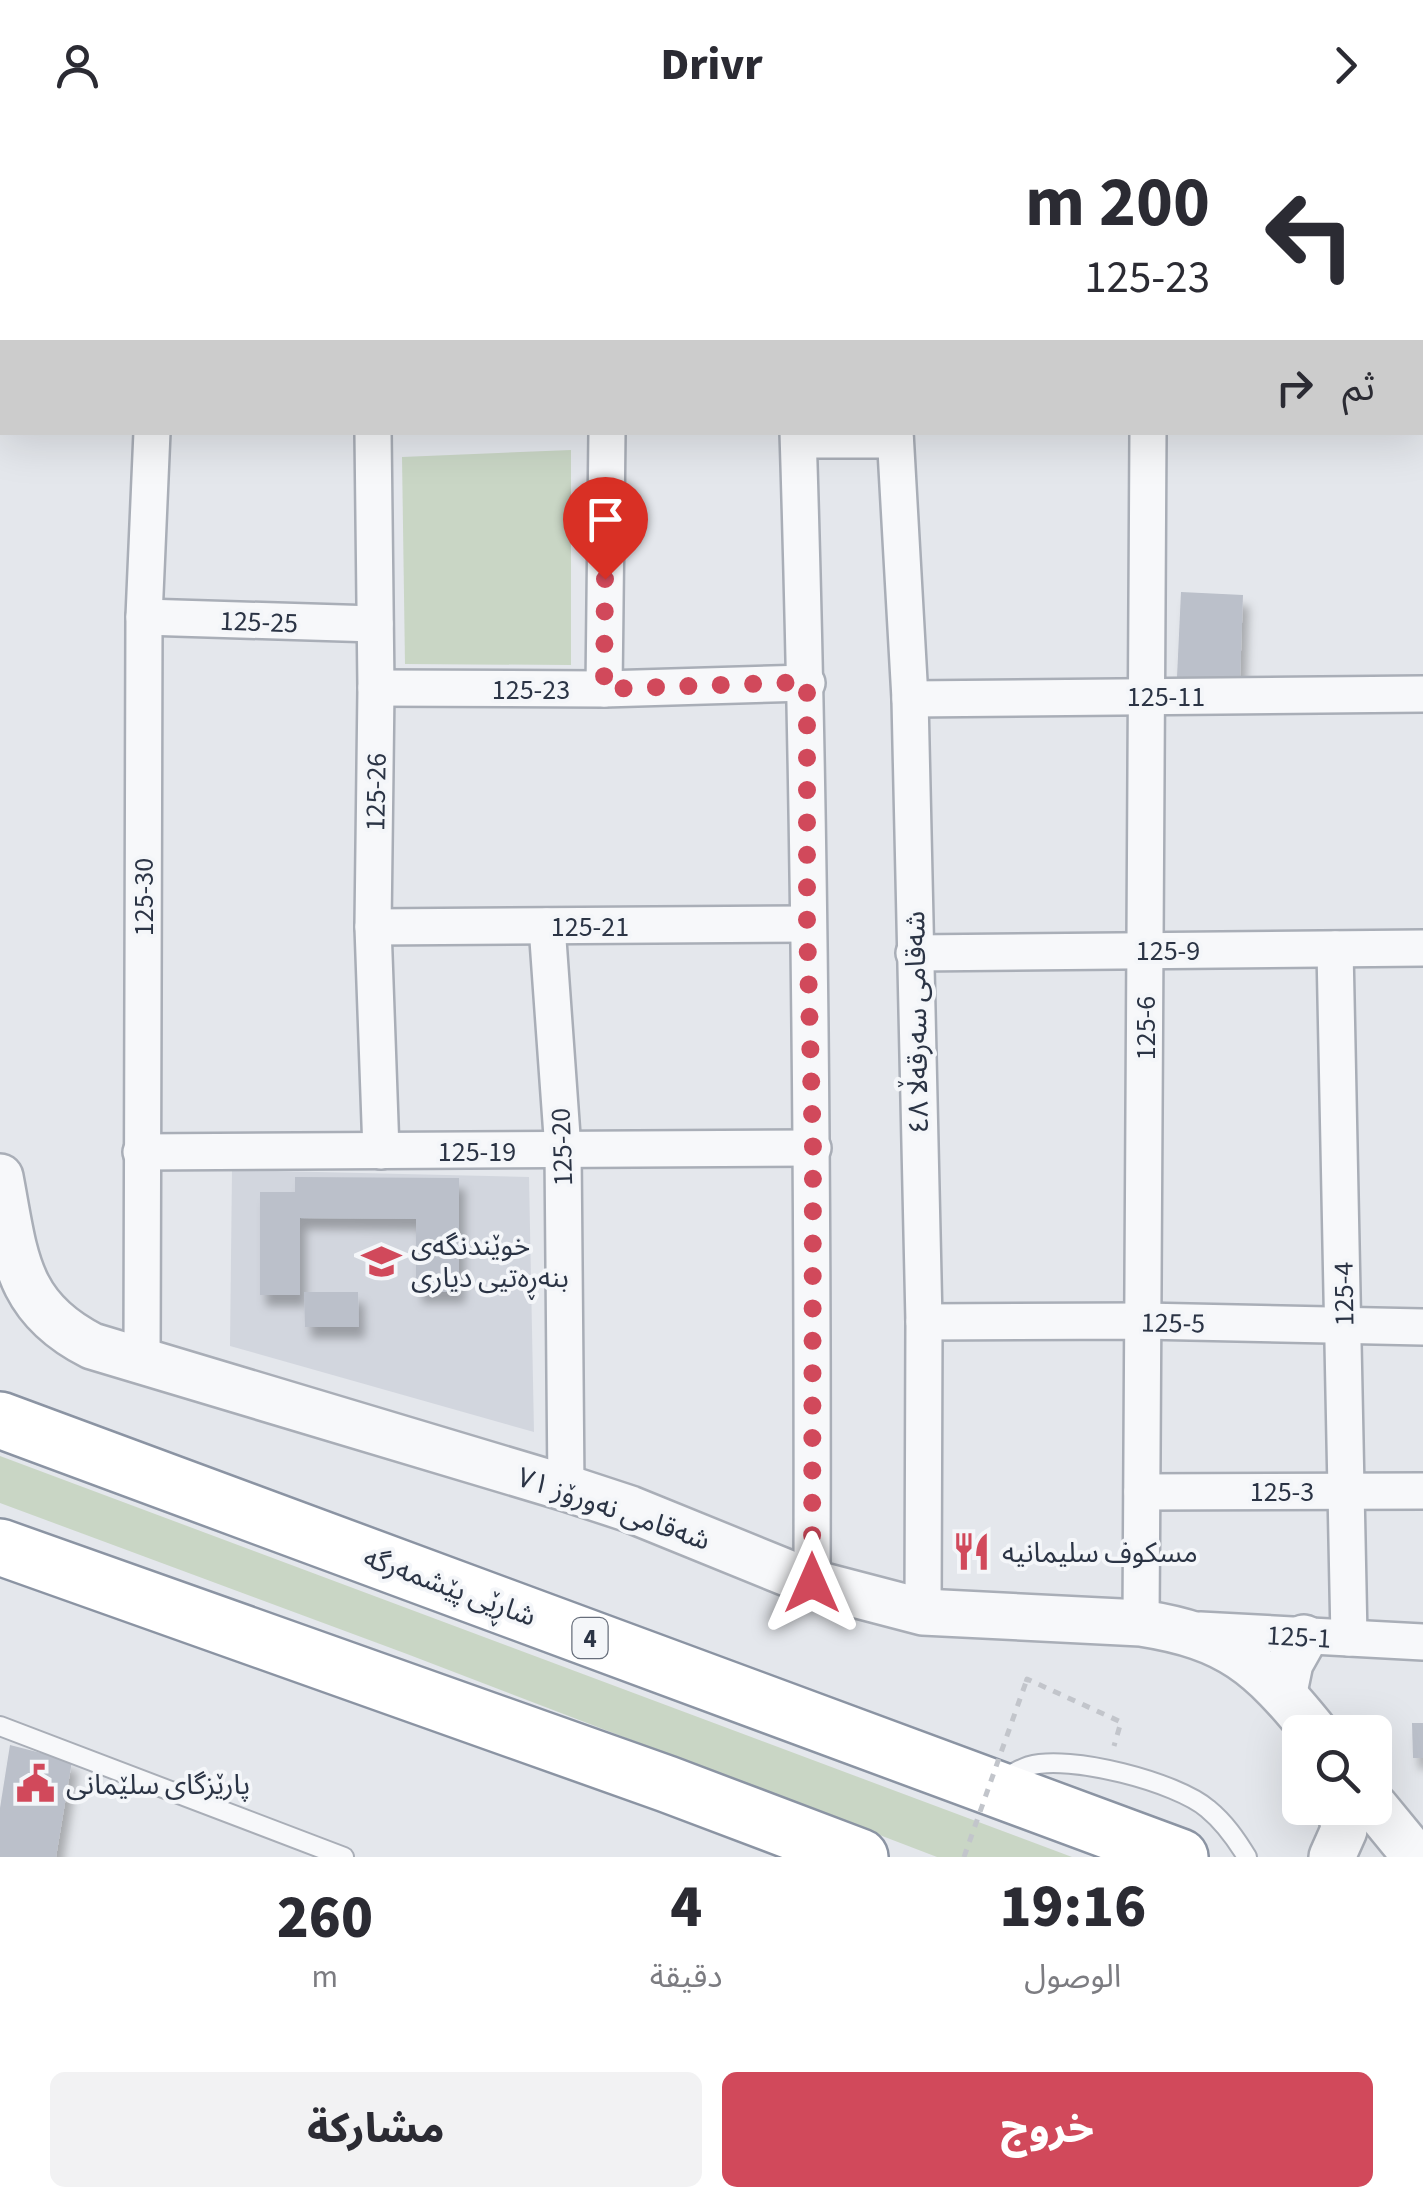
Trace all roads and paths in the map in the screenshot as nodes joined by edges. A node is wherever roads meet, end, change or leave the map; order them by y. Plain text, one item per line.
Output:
1 (152, 435) edge
2 (373, 435) edge
3 (608, 435) edge
4 (1148, 435) edge
5 (798, 436) edge
6 (895, 436) edge
7 (144, 617) junction
8 (375, 624) junction
9 (807, 682) junction
10 (376, 688) junction
11 (604, 689) junction
12 (1423, 694) edge
13 (1147, 697) junction
14 (910, 698) junction
15 (807, 924) junction
16 (547, 926) junction
17 (373, 928) junction
18 (1423, 948) edge
19 (1335, 949) junction
20 (1145, 950) junction
21 (914, 953) junction
22 (813, 1148) junction
23 (562, 1150) junction
24 (381, 1151) junction
25 (142, 1152) junction
26 (0, 1177) edge
27 (924, 1322) junction
28 (1143, 1322) junction
29 (1344, 1326) junction
30 (1423, 1327) edge
31 (142, 1361) junction
32 (0, 1420) edge
33 (566, 1488) junction
34 (1346, 1491) junction
35 (1423, 1491) edge
36 (1142, 1492) junction
37 (0, 1547) edge
38 (812, 1583) junction
39 (922, 1612) junction
40 (1158, 1626) junction
41 (1304, 1638) junction
42 (1349, 1638) junction
43 (1423, 1642) edge
44 (1284, 1692) junction
45 (1301, 1715) edge
46 (1121, 1722) dead end
47 (0, 1726) edge
48 (987, 1786) junction
49 (1344, 1825) edge
50 (1390, 1825) edge
51 (782, 1839) edge
52 (344, 1857) edge
53 (860, 1857) edge
54 (964, 1857) edge
55 (1180, 1857) edge
56 (1247, 1857) edge
57 (1332, 1857) edge
58 (1416, 1857) edge

1 - 7 street, 125-30
2 - 8 street, 125-26
3 - 11 street
4 - 13 street, 125-6
5 - 6 street
5 - 9 street
6 - 14 street, شەقامی سەرقەڵا ٤٨
7 - 8 street, 125-25
7 - 25 street, 125-30
8 - 10 street, 125-26
9 - 11 street, 125-23
9 - 15 street
10 - 11 street, 125-23
10 - 17 street, 125-26
12 - 13 street, 125-11
13 - 14 street, 125-11
13 - 20 street, 125-6
14 - 21 street, شەقامی سەرقەڵا ٤٨
15 - 16 street, 125-21
15 - 22 street
16 - 17 street, 125-21
16 - 23 street, 125-20
17 - 24 street, 125-26
18 - 19 street, 125-9
19 - 20 street, 125-9
19 - 29 street, 125-4
20 - 21 street, 125-9
20 - 28 street, 125-6
21 - 27 street, شەقامی سەرقەڵا ٤٨
22 - 23 street, 125-19
22 - 38 street
23 - 24 street, 125-19
23 - 33 street, 125-20
24 - 25 street, 125-19
25 - 31 street, 125-30
26 - 31 street, شەقامی نەورۆز ٧١
27 - 28 street, 125-5
27 - 39 street, شەقامی سەرقەڵا ٤٨
28 - 29 street, 125-5
28 - 36 street, 125-6
29 - 30 street, 125-5
29 - 34 street, 125-4
31 - 33 street, شەقامی نەورۆز ٧١
32 - 48 highway, شاڕێی پێشمەرگە / 4
33 - 38 street, شەقامی نەورۆز ٧١
34 - 35 street, 125-3
34 - 36 street, 125-3
34 - 42 street, 125-4
36 - 40 street, 125-6
37 - 51 highway
38 - 39 street, شەقامی نەورۆز ٧١
39 - 40 street, شەقامی نەورۆز ٧١
40 - 41 street, 125-1
40 - 44 street, شەقامی نەورۆز ٧١
41 - 42 street, 125-1
41 - 44 street
42 - 43 street, 125-1
44 - 45 street, شەقامی نەورۆز ٧١
46 - 54 path, bridge
47 - 52 lane
48 - 55 highway, شاڕێی پێشمەرگە / 4
48 - 56 lane
49 - 57 street
50 - 58 street
51 - 53 highway

